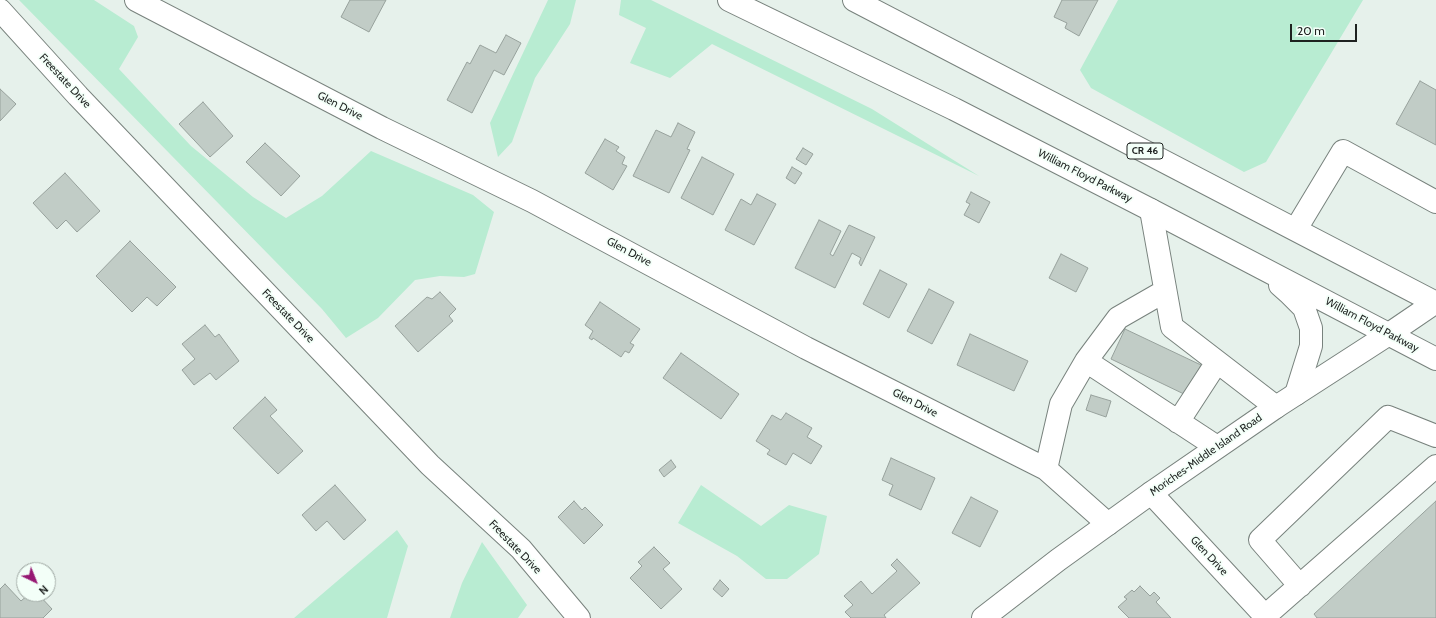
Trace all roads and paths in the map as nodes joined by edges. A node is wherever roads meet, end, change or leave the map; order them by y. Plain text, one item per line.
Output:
1 (136, 0) edge
2 (729, 0) edge
3 (854, 0) edge
4 (0, 10) edge
5 (1436, 202) edge
6 (1152, 210) junction
7 (1296, 229) junction
8 (1249, 261) junction
9 (1165, 291) junction
10 (1436, 302) edge
11 (1389, 334) junction
12 (1436, 359) edge
13 (1086, 361) junction
14 (1217, 362) junction
15 (1296, 394) junction
16 (1276, 406) junction
17 (1178, 422) junction
18 (1436, 436) edge
19 (1217, 447) junction
20 (1436, 466) edge
21 (1046, 469) junction
22 (1151, 493) junction
23 (1108, 524) junction
24 (1300, 586) junction
25 (1266, 617) edge
26 (579, 618) edge
27 (983, 618) edge

1 - 21 main road, Glen Drive
2 - 6 main road, William Floyd Parkway
3 - 7 main road, CR 46
4 - 26 main road, Freestate Drive
5 - 7 main road
6 - 8 main road, William Floyd Parkway
6 - 9 main road
7 - 10 main road, CR 46
8 - 11 main road, William Floyd Parkway
8 - 15 main road
9 - 13 main road
9 - 14 main road
10 - 11 main road, Moriches-Middle Island Road
11 - 12 main road, William Floyd Parkway
11 - 15 main road, Moriches-Middle Island Road
13 - 17 main road
13 - 21 main road
14 - 16 main road
14 - 17 main road
15 - 16 main road, Moriches-Middle Island Road
16 - 19 main road, Moriches-Middle Island Road
17 - 19 main road
18 - 24 main road
19 - 22 main road, Moriches-Middle Island Road
20 - 24 main road
21 - 23 main road, Glen Drive
22 - 23 main road, Moriches-Middle Island Road
22 - 25 main road, Glen Drive
23 - 27 main road, Moriches-Middle Island Road
24 - 25 main road

